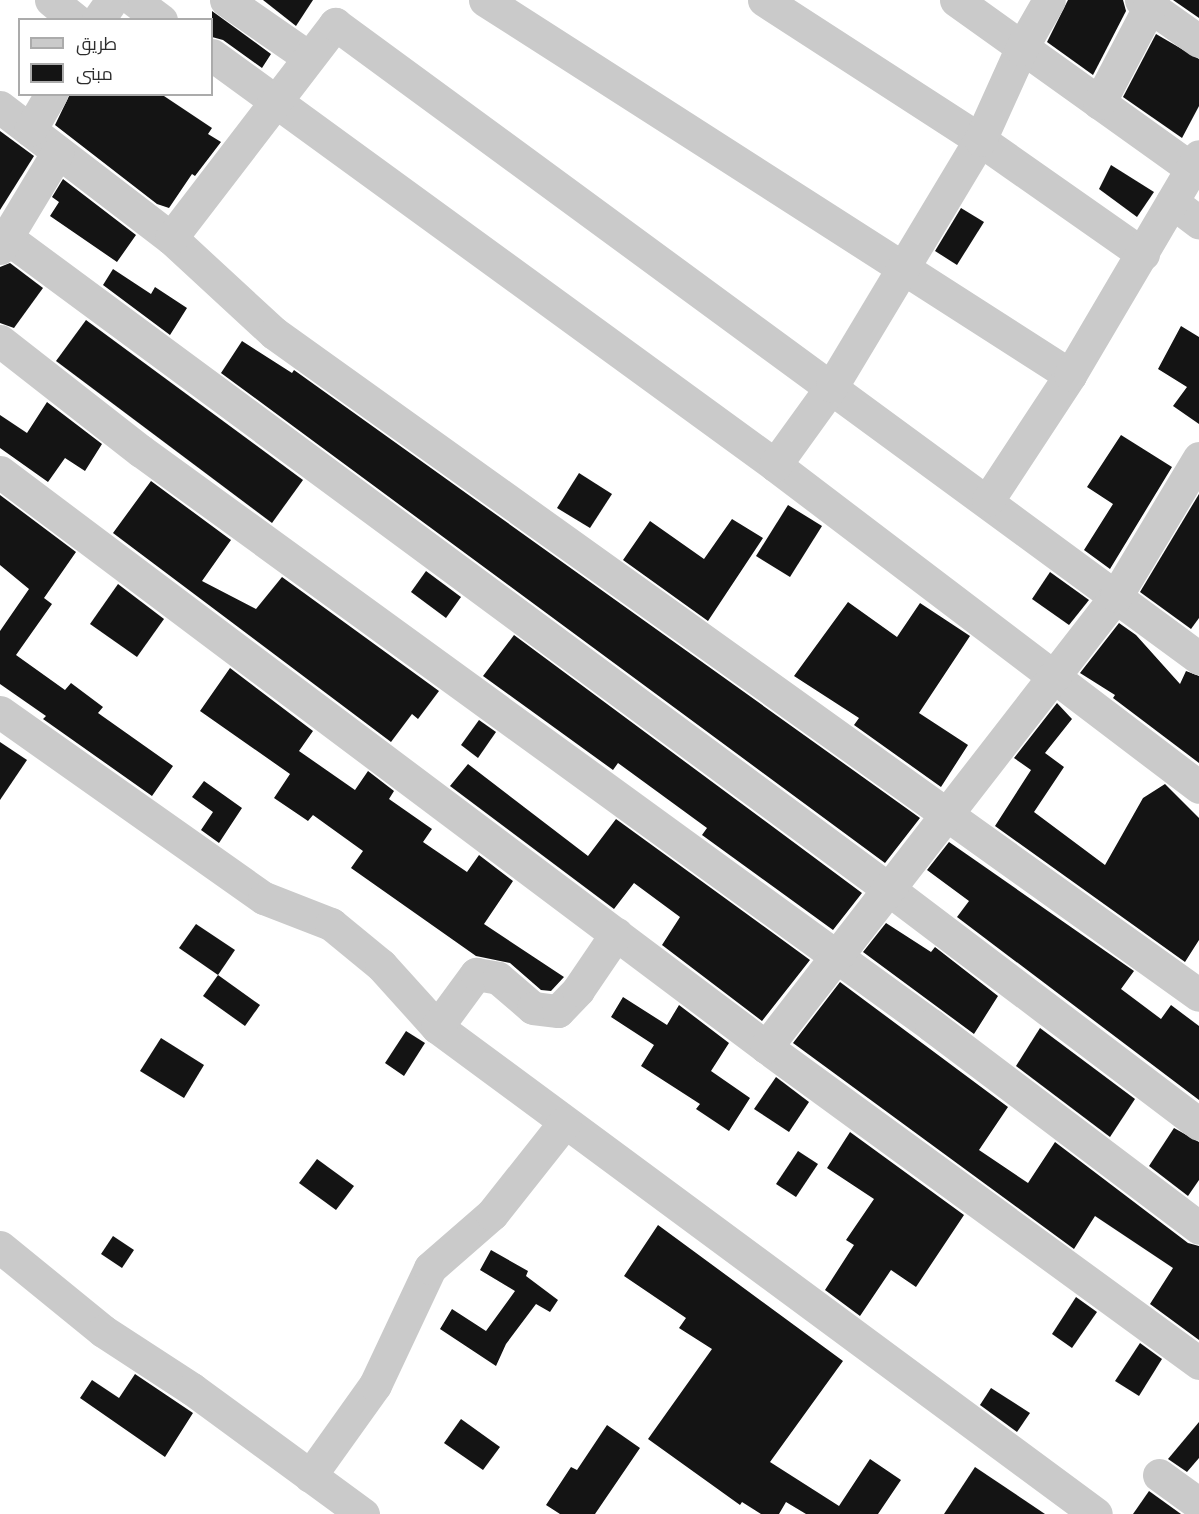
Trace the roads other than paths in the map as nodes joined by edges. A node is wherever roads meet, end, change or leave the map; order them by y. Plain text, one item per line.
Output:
1 (51, 0) edge
2 (112, 0) edge
3 (134, 0) edge
4 (226, 0) edge
5 (485, 0) edge
6 (764, 0) edge
7 (956, 0) edge
8 (1048, 0) edge
9 (1148, 2) edge
10 (74, 18) edge
11 (99, 18) edge
12 (158, 18) edge
13 (1199, 41) edge
14 (1021, 50) junction
15 (213, 56) edge
16 (308, 57) junction
17 (50, 96) edge
18 (276, 101) junction
19 (1099, 104) junction
20 (0, 107) edge
21 (30, 130) junction
22 (980, 140) junction
23 (58, 152) junction
24 (1195, 162) edge
25 (1172, 202) junction
26 (1199, 222) edge
27 (171, 238) junction
28 (3, 242) edge
29 (1143, 254) junction
30 (904, 269) junction
31 (0, 341) edge
32 (1070, 375) junction
33 (832, 386) junction
34 (1199, 458) edge
35 (776, 465) junction
36 (0, 472) edge
37 (988, 500) junction
38 (1116, 596) junction
39 (1199, 658) edge
40 (1055, 675) junction
41 (0, 712) edge
42 (1199, 787) edge
43 (944, 816) junction
44 (887, 888) junction
45 (616, 934) junction
46 (835, 957) junction
47 (1199, 995) edge
48 (437, 1027) junction
49 (766, 1047) junction
50 (564, 1123) junction
51 (1199, 1124) edge
52 (1199, 1228) edge
53 (0, 1247) edge
54 (1199, 1363) edge
55 (1159, 1475) dead end
56 (310, 1476) junction
57 (1199, 1503) edge
58 (363, 1514) edge
59 (1096, 1514) edge

1 - 10 street
2 - 11 street
3 - 12 street
4 - 16 street
5 - 30 street
6 - 22 street
7 - 14 street
8 - 14 street
9 - 13 street
9 - 19 street
14 - 19 street
14 - 22 street
15 - 18 street
16 - 18 street
16 - 33 street
17 - 21 street
18 - 27 street
18 - 35 street
19 - 24 street
20 - 21 street
21 - 23 street
22 - 29 street
22 - 30 street
23 - 27 street
23 - 28 street
24 - 25 street
25 - 26 street
25 - 29 street
27 - 43 street
28 - 44 street
29 - 32 street
30 - 32 street
30 - 33 street
31 - 46 street
32 - 37 street
33 - 35 street
33 - 37 street
34 - 38 street
35 - 40 street
36 - 45 street
37 - 38 street
38 - 39 street
38 - 40 street
40 - 42 street
40 - 43 street
41 - 48 street
43 - 44 street
43 - 47 street
44 - 46 street
44 - 51 street
45 - 48 street
45 - 49 street
46 - 49 street
46 - 52 street
48 - 50 street
49 - 54 street
50 - 56 street
50 - 59 street
53 - 56 street
55 - 57 street
56 - 58 street

